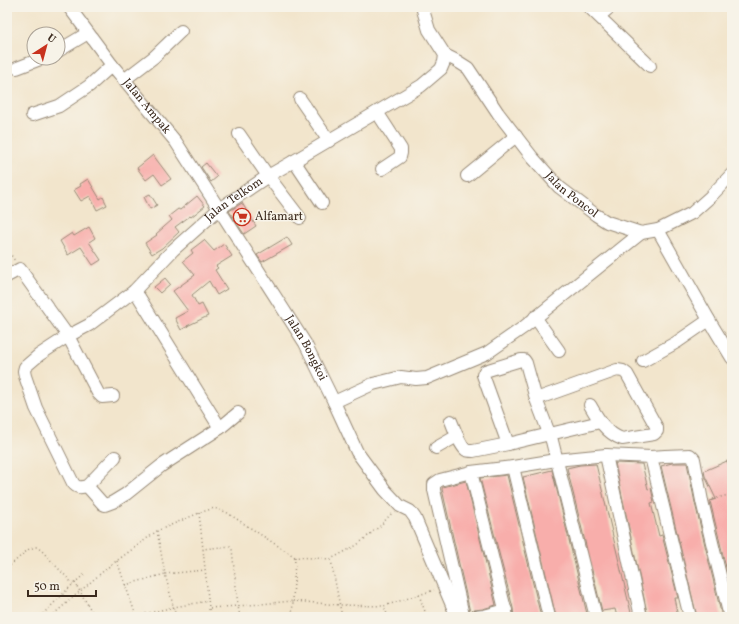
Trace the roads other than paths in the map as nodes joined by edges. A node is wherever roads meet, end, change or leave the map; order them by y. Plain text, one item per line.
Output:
1 (69, 7) edge
2 (423, 7) edge
3 (589, 7) edge
4 (610, 7) edge
5 (599, 16) junction
6 (180, 31) dead end
7 (88, 33) junction
8 (66, 46) edge
9 (445, 55) junction
10 (26, 65) edge
11 (112, 65) junction
12 (650, 66) dead end
13 (17, 68) dead end
14 (124, 80) junction
15 (300, 99) dead end
16 (377, 112) junction
17 (32, 115) dead end
18 (239, 134) dead end
19 (516, 136) junction
20 (329, 141) junction
21 (294, 161) junction
22 (382, 169) dead end
23 (732, 174) edge
24 (268, 176) junction
25 (467, 176) dead end
26 (322, 203) dead end
27 (219, 209) junction
28 (300, 218) dead end
29 (658, 230) junction
30 (641, 233) junction
31 (7, 276) edge
32 (134, 291) junction
33 (535, 318) junction
34 (709, 320) junction
35 (68, 336) junction
36 (559, 351) dead end
37 (732, 358) edge
38 (643, 361) dead end
39 (113, 396) dead end
40 (536, 399) junction
41 (334, 402) junction
42 (590, 405) dead end
43 (238, 412) dead end
44 (451, 421) dead end
45 (600, 422) junction
46 (220, 428) junction
47 (457, 436) junction
48 (550, 437) junction
49 (508, 444) junction
50 (436, 448) dead end
51 (606, 455) junction
52 (115, 457) dead end
53 (651, 457) junction
54 (555, 458) junction
55 (513, 467) junction
56 (471, 472) junction
57 (87, 486) junction
58 (506, 614) edge
59 (457, 617) edge
60 (464, 617) edge
61 (481, 617) edge
62 (549, 617) edge
63 (596, 617) edge
64 (641, 617) edge
65 (690, 617) edge
66 (730, 617) edge

1 - 7 street, Jalan Ampak
2 - 9 street
3 - 5 street
4 - 5 street
5 - 12 street
6 - 14 street
7 - 8 street
7 - 11 street, Jalan Ampak
9 - 16 street, Jalan Telkom
9 - 19 street, Jalan Poncol
10 - 13 street
11 - 14 street, Jalan Ampak
11 - 17 street
14 - 27 street, Jalan Ampak
15 - 20 street
16 - 20 street, Jalan Telkom
16 - 22 street
18 - 24 street
19 - 25 street
19 - 30 street, Jalan Poncol
20 - 21 street, Jalan Telkom
21 - 24 street, Jalan Telkom
21 - 26 street
23 - 29 street, Jalan Poncol
24 - 27 street, Jalan Telkom
24 - 28 street
27 - 32 street, Jalan Telkom
27 - 41 street, Jalan Bongkoi
29 - 30 street, Jalan Poncol
29 - 34 street
30 - 33 street
31 - 35 street
32 - 35 street, Jalan Telkom
32 - 46 street
33 - 36 street
33 - 41 street
34 - 37 street
34 - 38 street
35 - 39 street
35 - 57 street, Jalan Telkom
40 - 45 street
40 - 48 street
40 - 49 street
41 - 59 street, Jalan Bongkoi
42 - 45 street
43 - 46 street
44 - 47 street
45 - 48 street
46 - 57 street
47 - 49 street
47 - 50 street
48 - 49 street
48 - 54 street
51 - 53 street
51 - 54 street
51 - 64 street
52 - 57 street
53 - 65 street
53 - 66 street
54 - 55 street
54 - 63 street
55 - 56 street
55 - 62 street
56 - 58 street
56 - 60 street
58 - 61 street

